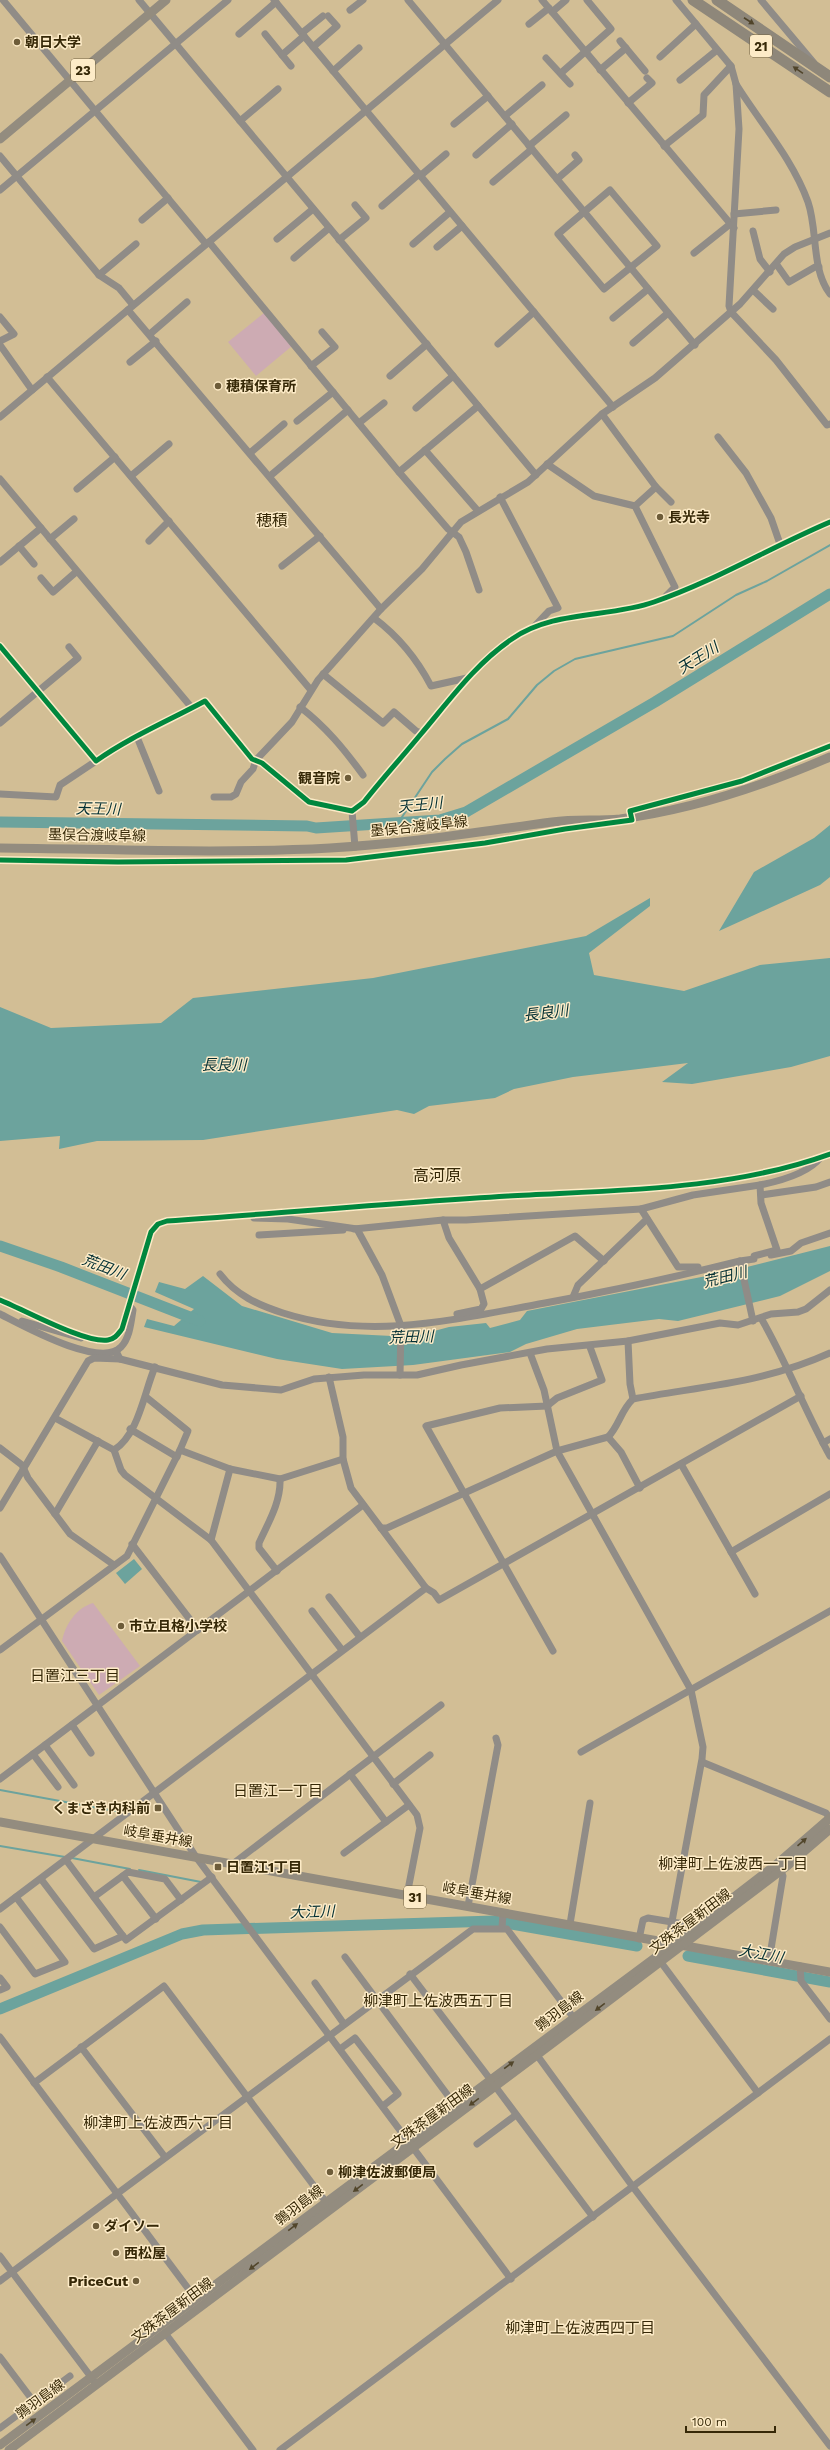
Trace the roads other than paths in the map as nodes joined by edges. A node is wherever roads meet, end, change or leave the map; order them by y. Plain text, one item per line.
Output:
1 (3, 0) edge
2 (139, 0) edge
3 (166, 0) edge
4 (228, 0) edge
5 (363, 0) edge
6 (408, 0) edge
7 (498, 0) edge
8 (542, 0) edge
9 (566, 0) edge
10 (588, 0) edge
11 (676, 0) edge
12 (693, 0) edge
13 (716, 0) edge
14 (275, 1) edge
15 (764, 1) edge
16 (350, 10) dead end
17 (550, 10) junction
18 (150, 13) junction
19 (529, 24) dead end
20 (696, 24) junction
21 (239, 34) dead end
22 (265, 34) dead end
23 (303, 35) junction
24 (620, 41) dead end
25 (175, 43) junction
26 (445, 44) junction
27 (313, 46) junction
28 (359, 48) dead end
29 (626, 48) junction
30 (717, 50) junction
31 (584, 52) junction
32 (282, 55) junction
33 (660, 57) dead end
34 (546, 58) dead end
35 (291, 66) dead end
36 (731, 66) junction
37 (816, 68) junction
38 (600, 70) junction
39 (333, 71) junction
40 (561, 73) junction
41 (830, 77) edge
42 (680, 80) dead end
43 (70, 81) junction
44 (570, 84) dead end
45 (736, 84) junction
46 (542, 85) dead end
47 (278, 89) dead end
48 (830, 92) edge
49 (488, 96) junction
50 (628, 103) junction
51 (366, 110) junction
52 (96, 111) junction
53 (566, 115) dead end
54 (505, 116) junction
55 (240, 121) junction
56 (454, 124) dead end
57 (512, 124) junction
58 (0, 139) edge
59 (664, 146) junction
60 (531, 147) junction
61 (446, 154) dead end
62 (476, 154) dead end
63 (575, 155) dead end
64 (0, 156) edge
65 (420, 175) junction
66 (17, 176) junction
67 (286, 177) junction
68 (557, 179) junction
69 (493, 182) dead end
70 (0, 190) edge
71 (168, 198) junction
72 (355, 205) dead end
73 (382, 206) dead end
74 (313, 209) junction
75 (776, 210) dead end
76 (450, 212) junction
77 (586, 213) junction
78 (734, 214) junction
79 (142, 220) dead end
80 (462, 226) junction
81 (731, 227) junction
82 (329, 228) junction
83 (753, 231) dead end
84 (830, 233) edge
85 (815, 238) junction
86 (277, 239) dead end
87 (339, 240) junction
88 (208, 243) junction
89 (136, 244) dead end
90 (413, 244) dead end
91 (437, 247) dead end
92 (694, 253) dead end
93 (294, 258) dead end
94 (776, 265) junction
95 (630, 267) junction
96 (819, 267) junction
97 (770, 272) junction
98 (99, 275) junction
99 (648, 289) junction
100 (753, 290) junction
101 (830, 294) edge
102 (187, 302) dead end
103 (131, 307) junction
104 (773, 309) dead end
105 (534, 312) junction
106 (731, 312) junction
107 (668, 313) junction
108 (0, 317) edge
109 (613, 318) dead end
110 (322, 332) dead end
111 (150, 334) junction
112 (0, 341) edge
113 (156, 341) junction
114 (633, 343) dead end
115 (427, 344) junction
116 (498, 344) dead end
117 (0, 345) edge
118 (695, 345) junction
119 (130, 362) dead end
120 (311, 366) junction
121 (390, 376) dead end
122 (453, 376) junction
123 (48, 377) junction
124 (32, 390) junction
125 (333, 392) junction
126 (384, 403) dead end
127 (478, 406) junction
128 (613, 407) junction
129 (416, 408) dead end
130 (348, 410) junction
131 (602, 414) junction
132 (0, 417) edge
133 (297, 421) dead end
134 (359, 423) junction
135 (284, 424) dead end
136 (830, 424) edge
137 (718, 437) dead end
138 (169, 444) dead end
139 (425, 450) junction
140 (250, 453) junction
141 (115, 457) junction
142 (547, 464) junction
143 (399, 472) junction
144 (536, 475) junction
145 (131, 476) junction
146 (270, 476) junction
147 (0, 479) edge
148 (656, 487) junction
149 (77, 489) dead end
150 (500, 497) junction
151 (671, 502) dead end
152 (634, 506) junction
153 (478, 511) junction
154 (74, 519) dead end
155 (169, 521) junction
156 (830, 522) edge
157 (41, 528) junction
158 (452, 532) junction
159 (320, 536) junction
160 (50, 539) junction
161 (149, 541) dead end
162 (780, 544) junction
163 (19, 546) junction
164 (0, 562) edge
165 (34, 564) dead end
166 (282, 566) dead end
167 (76, 572) junction
168 (41, 578) dead end
169 (479, 590) dead end
170 (661, 600) junction
171 (381, 609) junction
172 (374, 618) junction
173 (533, 628) junction
174 (69, 648) dead end
175 (1, 649) edge
176 (323, 674) junction
177 (467, 678) junction
178 (310, 690) junction
179 (38, 692) junction
180 (300, 707) junction
181 (192, 708) junction
182 (0, 723) edge
183 (422, 733) junction
184 (136, 737) junction
185 (830, 757) edge
186 (256, 760) junction
187 (96, 761) junction
188 (363, 775) dead end
189 (159, 791) dead end
190 (0, 794) edge
191 (214, 797) dead end
192 (352, 813) junction
193 (355, 847) junction
194 (0, 848) edge
195 (830, 1154) edge
196 (822, 1157) junction
197 (830, 1160) edge
198 (830, 1182) edge
199 (760, 1185) junction
200 (761, 1195) junction
201 (641, 1209) junction
202 (244, 1215) junction
203 (647, 1219) junction
204 (443, 1220) junction
205 (358, 1229) junction
206 (830, 1233) edge
207 (258, 1235) dead end
208 (754, 1259) junction
209 (604, 1261) junction
210 (741, 1263) junction
211 (704, 1270) junction
212 (220, 1274) dead end
213 (480, 1289) junction
214 (830, 1290) edge
215 (573, 1297) junction
216 (0, 1300) edge
217 (130, 1305) junction
218 (0, 1314) edge
219 (761, 1318) junction
220 (10, 1319) junction
221 (753, 1319) junction
222 (431, 1323) junction
223 (401, 1328) junction
224 (83, 1335) junction
225 (628, 1341) junction
226 (590, 1347) junction
227 (116, 1351) junction
228 (530, 1353) junction
229 (830, 1353) edge
230 (120, 1359) junction
231 (155, 1367) junction
232 (790, 1370) junction
233 (400, 1374) junction
234 (329, 1377) junction
235 (801, 1396) junction
236 (146, 1397) junction
237 (633, 1399) junction
238 (547, 1406) junction
239 (55, 1418) junction
240 (130, 1429) junction
241 (608, 1437) junction
242 (830, 1439) edge
243 (98, 1441) junction
244 (823, 1443) junction
245 (0, 1448) edge
246 (114, 1450) junction
247 (557, 1451) junction
248 (178, 1454) junction
249 (830, 1456) edge
250 (343, 1459) junction
251 (681, 1464) junction
252 (230, 1469) junction
253 (24, 1470) junction
254 (280, 1479) junction
255 (640, 1488) junction
256 (464, 1492) junction
257 (830, 1494) edge
258 (156, 1499) junction
259 (363, 1505) junction
260 (0, 1508) edge
261 (55, 1514) junction
262 (593, 1514) junction
263 (381, 1528) junction
264 (212, 1540) junction
265 (132, 1544) junction
266 (731, 1552) junction
267 (0, 1556) edge
268 (114, 1565) junction
269 (504, 1565) junction
270 (277, 1571) junction
271 (426, 1588) junction
272 (249, 1592) junction
273 (754, 1594) dead end
274 (329, 1597) dead end
275 (312, 1611) dead end
276 (830, 1611) edge
277 (41, 1619) junction
278 (198, 1630) junction
279 (360, 1637) junction
280 (0, 1650) edge
281 (342, 1650) junction
282 (554, 1651) dead end
283 (312, 1674) junction
284 (691, 1690) junction
285 (97, 1705) junction
286 (441, 1705) dead end
287 (72, 1725) junction
288 (497, 1741) dead end
289 (45, 1745) junction
290 (581, 1752) dead end
291 (91, 1753) dead end
292 (33, 1754) junction
293 (430, 1756) dead end
294 (372, 1757) junction
295 (702, 1759) junction
296 (350, 1774) junction
297 (0, 1779) edge
298 (74, 1784) dead end
299 (393, 1784) junction
300 (58, 1787) dead end
301 (155, 1792) junction
302 (590, 1803) dead end
303 (409, 1805) junction
304 (830, 1818) edge
305 (0, 1822) edge
306 (386, 1822) junction
307 (830, 1829) edge
308 (93, 1838) junction
309 (344, 1853) dead end
310 (196, 1857) junction
311 (66, 1860) junction
312 (234, 1863) junction
313 (781, 1871) junction
314 (123, 1876) junction
315 (212, 1877) junction
316 (41, 1879) junction
317 (407, 1895) junction
318 (16, 1897) junction
319 (94, 1897) junction
320 (181, 1900) junction
321 (468, 1906) junction
322 (0, 1910) edge
323 (156, 1919) junction
324 (672, 1920) junction
325 (503, 1921) junction
326 (570, 1924) junction
327 (699, 1924) junction
328 (0, 1927) edge
329 (123, 1936) junction
330 (639, 1939) junction
331 (674, 1944) junction
332 (345, 1957) dead end
333 (769, 1960) junction
334 (660, 1961) junction
335 (800, 1969) junction
336 (830, 1972) edge
337 (410, 1974) junction
338 (0, 1978) edge
339 (315, 1984) dead end
340 (0, 1990) edge
341 (377, 2000) junction
342 (573, 2017) junction
343 (830, 2019) edge
344 (344, 2024) junction
345 (330, 2035) junction
346 (0, 2037) edge
347 (830, 2039) edge
348 (81, 2047) junction
349 (340, 2049) junction
350 (535, 2052) junction
351 (34, 2083) junction
352 (492, 2083) junction
353 (758, 2093) junction
354 (248, 2098) junction
355 (455, 2105) junction
356 (383, 2106) junction
357 (516, 2115) junction
358 (410, 2143) junction
359 (477, 2144) dead end
360 (165, 2157) junction
361 (633, 2187) junction
362 (117, 2193) junction
363 (326, 2202) junction
364 (592, 2216) junction
365 (0, 2256) edge
366 (12, 2272) junction
367 (510, 2279) junction
368 (0, 2281) edge
369 (196, 2299) junction
370 (165, 2333) junction
371 (0, 2357) edge
372 (70, 2376) dead end
373 (94, 2381) junction
374 (34, 2402) junction
375 (0, 2428) edge
376 (0, 2445) edge
377 (830, 2446) edge
378 (9, 2450) edge
379 (253, 2450) edge
380 (280, 2450) edge

1 - 43 street
2 - 18 street
3 - 18 main road, 23
4 - 25 street
5 - 16 street
6 - 26 street
7 - 26 street
8 - 17 street
9 - 17 street
10 - 31 street
11 - 20 street
48 -> 12 highway, 21
13 -> 37 highway, 21
14 - 21 street
14 - 23 street
15 - 37 street
17 - 19 street
17 - 31 street
18 - 25 street
18 - 43 main road, 23
20 - 30 street
20 - 33 street
22 - 32 street
23 - 27 street
23 - 27 street
23 - 32 street
24 - 29 street
25 - 52 street
25 - 55 street
26 - 49 street
26 - 51 street
27 - 39 street
28 - 39 street
29 - 38 street
29 - 50 street
30 - 36 street
30 - 42 street
31 - 38 street
31 - 40 street
32 - 35 street
34 - 40 street
36 - 45 street
36 - 59 street
37 - 41 highway, 21
38 - 50 street
39 - 51 street
40 - 44 street
43 - 52 street
43 - 58 main road, 23
45 - 78 street
45 - 85 street
46 - 54 street
47 - 55 street
49 - 54 street
49 - 56 street
50 - 59 street
51 - 65 street
51 - 67 street
52 - 66 street
52 - 71 street
53 - 60 street
54 - 57 street
55 - 67 street
57 - 60 street
57 - 62 street
59 - 81 street
60 - 68 street
60 - 69 street
61 - 65 street
63 - 68 street
64 - 66 street
65 - 73 street
65 - 76 street
66 - 70 street
66 - 98 street
67 - 74 street
67 - 88 street
68 - 77 street
71 - 79 street
71 - 88 street
72 - 87 street
74 - 82 street
74 - 86 street
75 - 78 street
76 - 80 street
76 - 90 street
77 - 95 street
77 - 95 street
77 - 95 street
78 - 81 street
80 - 91 street
80 - 105 street
81 - 92 street
81 - 106 street
82 - 87 street
82 - 93 street
83 - 97 street
84 - 85 street
85 - 94 street
85 - 96 street
87 - 115 street
88 - 103 street
88 - 120 street
89 - 98 street
94 - 96 street
94 - 97 street
95 - 99 street
96 - 101 street
97 - 100 street
98 - 103 street
99 - 107 street
99 - 109 street
100 - 104 street
100 - 106 street
102 - 111 street
103 - 111 street
103 - 123 street
105 - 116 street
105 - 128 street
106 - 118 street
106 - 136 street
107 - 114 street
107 - 118 street
108 - 112 street
110 - 120 street
111 - 113 street
113 - 119 street
113 - 140 street
115 - 121 street
115 - 122 street
117 - 124 street
118 - 128 street
120 - 125 street
122 - 127 street
122 - 129 street
123 - 124 street
123 - 141 street
124 - 132 street
125 - 130 street
125 - 133 street
126 - 134 street
127 - 139 street
127 - 144 street
128 - 131 street
130 - 134 street
130 - 146 street
131 - 142 street
131 - 148 street
134 - 143 street
135 - 140 street
137 - 162 street
138 - 145 street
139 - 143 street
139 - 153 street
140 - 146 street
141 - 145 street
141 - 149 street
142 - 144 street
142 - 152 street
143 - 158 street
144 - 150 street
145 - 155 street
146 - 159 street
147 - 157 street
148 - 151 street
148 - 152 street
150 - 153 street
150 - 173 street
152 - 170 street
153 - 158 street
154 - 160 street
155 - 161 street
155 - 178 street
156 - 162 street
157 - 160 street
157 - 163 street
158 - 169 street
158 - 171 street
159 - 166 street
159 - 171 street
160 - 167 street
162 - 170 street
163 - 164 street
163 - 165 street
167 - 168 street
167 - 181 street
170 - 173 street
171 - 172 street
172 - 176 street
172 - 177 street
173 - 177 street
174 - 179 street
175 - 179 street
176 - 178 street
176 - 183 street
177 - 183 street
178 - 180 street
179 - 182 street
179 - 187 street
180 - 186 street
180 - 188 street
181 - 184 street
181 - 186 street
183 - 192 street
184 - 187 street
184 - 189 street
185 - 193 main road, 墨俣合渡岐阜線
186 - 191 street
186 - 192 street
187 - 190 street
192 - 193 street
193 - 194 main road, 墨俣合渡岐阜線
195 - 196 street
196 - 197 street
196 - 199 street
196 - 202 street
198 - 200 street
199 - 200 street
199 - 201 street
200 - 208 street
201 - 203 street
201 - 204 street
202 - 205 street
202 - 217 street
203 - 209 street
203 - 211 street
204 - 205 street
204 - 213 street
205 - 207 street
205 - 223 street
206 - 208 street
208 - 210 street
209 - 213 street
209 - 215 street
210 - 211 street
210 - 221 street
211 - 215 street
212 - 223 street
213 - 222 street
214 - 219 street
215 - 222 street
216 - 224 street
217 - 224 street
217 - 227 street
218 - 220 street
219 - 221 street
219 - 232 street
220 - 224 street
220 - 227 street
221 - 225 street
222 - 223 street
223 - 233 street
225 - 226 street
225 - 237 street
226 - 228 street
226 - 238 street
227 - 230 street
228 - 233 street
228 - 238 street
229 - 232 street
230 - 231 street
230 - 239 street
231 - 234 street
231 - 236 street
232 - 235 street
232 - 237 street
233 - 234 street
234 - 250 street
235 - 244 street
235 - 251 street
236 - 240 street
236 - 248 street
237 - 241 street
238 - 247 street
238 - 256 street
239 - 243 street
239 - 253 street
240 - 246 street
240 - 248 street
241 - 247 street
241 - 255 street
242 - 244 street
243 - 246 street
243 - 261 street
244 - 249 street
245 - 253 street
246 - 258 street
247 - 256 street
247 - 262 street
248 - 252 street
248 - 258 street
250 - 254 street
250 - 259 street
251 - 255 street
251 - 266 street
252 - 254 street
252 - 264 street
253 - 260 street
253 - 261 street
254 - 270 street
255 - 262 street
256 - 263 street
256 - 269 street
257 - 266 street
258 - 264 street
258 - 265 street
259 - 263 street
259 - 270 street
261 - 268 street
262 - 269 street
262 - 284 street
263 - 271 street
264 - 272 street
265 - 268 street
265 - 278 street
266 - 273 street
267 - 277 street
268 - 277 street
269 - 271 street
269 - 282 street
270 - 272 street
271 - 279 street
272 - 278 street
272 - 283 street
274 - 279 street
275 - 281 street
276 - 284 street
277 - 280 street
277 - 285 street
278 - 285 street
279 - 281 street
281 - 283 street
283 - 294 street
283 - 301 street
284 - 290 street
284 - 295 street
285 - 287 street
285 - 301 street
286 - 294 street
287 - 289 street
287 - 291 street
288 - 321 street
289 - 292 street
289 - 298 street
292 - 297 street
292 - 300 street
293 - 299 street
294 - 296 street
294 - 299 street
295 - 304 street
295 - 324 street
296 - 306 street
296 - 312 street
299 - 303 street
301 - 308 street
301 - 310 street
302 - 326 street
303 - 306 street
303 - 317 street
327 -> 304 main road, 文殊茶屋新田線
305 - 308 main road, 岐阜垂井線 / 31
306 - 309 street
307 - 313 main road, 文殊茶屋新田線
308 - 310 main road, 岐阜垂井線 / 31
308 - 311 street
310 - 312 main road, 岐阜垂井線 / 31
310 - 315 street
311 - 316 street
311 - 319 street
312 - 317 main road, 岐阜垂井線 / 31
313 - 331 main road, 文殊茶屋新田線
313 - 333 street
314 - 319 street
314 - 320 street
314 - 323 street
315 - 320 street
315 - 345 street
316 - 318 street
316 - 329 street
317 - 321 main road, 岐阜垂井線 / 31
318 - 322 street
318 - 328 street
319 - 329 street
320 - 323 street
321 - 325 main road, 岐阜垂井線 / 31
323 - 329 street
324 - 327 street
324 - 330 street
324 - 331 street
325 - 326 main road, 岐阜垂井線 / 31
325 - 337 street
325 - 342 street
326 - 330 main road, 岐阜垂井線 / 31
327 - 331 main road, 文殊茶屋新田線
330 - 331 main road, 岐阜垂井線 / 31
331 - 333 main road, 岐阜垂井線 / 31
331 - 334 main road, 文殊茶屋新田線
331 - 342 main road, 鶉羽島線
332 - 341 street
333 - 335 main road, 岐阜垂井線 / 31
334 -> 350 main road, 文殊茶屋新田線
334 - 353 street
335 - 336 main road, 岐阜垂井線 / 31
335 - 343 street
337 - 341 street
337 - 352 street
338 - 340 street
339 - 344 street
341 - 344 street
341 - 355 street
342 - 350 main road, 鶉羽島線
344 - 345 street
345 - 349 street
345 - 354 street
346 - 351 street
347 - 353 street
348 - 351 street
348 - 354 street
348 - 360 street
349 - 356 street
349 - 356 street
350 - 352 main road, 鶉羽島線
350 - 361 street
351 - 362 street
352 - 355 main road, 鶉羽島線
352 - 357 street
352 -> 358 main road, 文殊茶屋新田線
353 - 361 street
354 - 360 street
354 - 363 street
355 - 358 main road, 鶉羽島線
356 - 358 street
357 - 359 street
357 - 364 street
358 - 363 main road, 鶉羽島線
358 - 367 street
358 -> 370 main road, 文殊茶屋新田線
360 - 362 street
361 - 364 street
361 - 377 street
362 - 366 street
362 - 369 street
369 -> 363 main road, 鶉羽島線
364 - 367 street
365 - 366 street
366 - 368 street
366 - 373 street
367 - 380 street
369 - 373 main road, 鶉羽島線
370 - 373 main road, 文殊茶屋新田線
370 - 379 street
371 - 374 street
372 - 374 street
376 -> 373 main road, 鶉羽島線
373 - 378 main road, 文殊茶屋新田線
374 - 375 street

